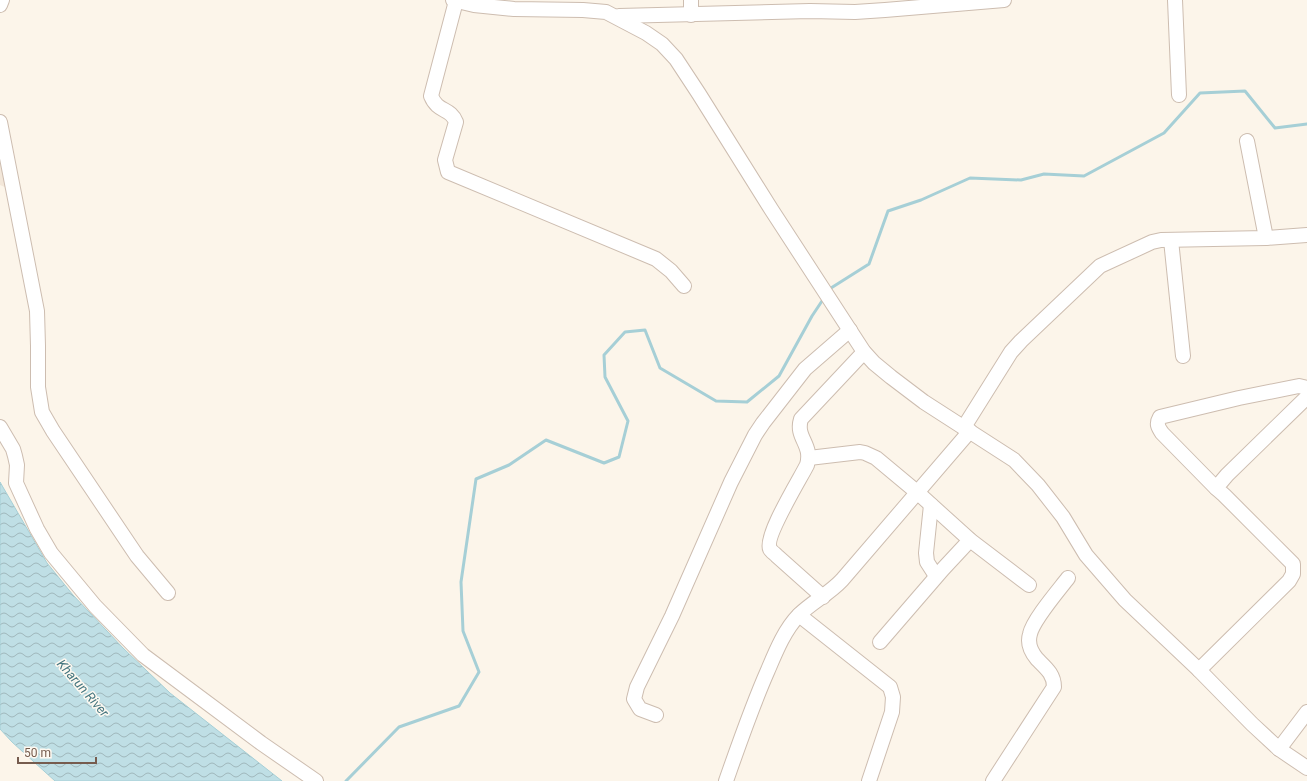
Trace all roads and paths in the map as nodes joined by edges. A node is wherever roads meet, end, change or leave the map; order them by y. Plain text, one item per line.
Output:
1 (2, 0) edge
2 (455, 0) edge
3 (691, 0) edge
4 (1004, 0) edge
5 (1175, 0) edge
6 (0, 5) edge
7 (810, 5) edge
8 (748, 6) edge
9 (609, 9) edge
10 (691, 14) junction
11 (1179, 95) dead end
12 (0, 122) edge
13 (1247, 141) dead end
14 (1307, 235) edge
15 (1266, 238) junction
16 (1170, 240) junction
17 (684, 286) dead end
18 (850, 330) junction
19 (864, 352) junction
20 (1183, 356) dead end
21 (1307, 388) edge
22 (1307, 397) edge
23 (0, 427) edge
24 (967, 429) junction
25 (809, 458) junction
26 (1216, 488) junction
27 (918, 493) junction
28 (931, 505) junction
29 (970, 540) junction
30 (936, 576) junction
31 (1068, 578) dead end
32 (1029, 585) dead end
33 (168, 593) dead end
34 (823, 597) junction
35 (799, 615) junction
36 (880, 642) dead end
37 (1199, 670) junction
38 (1307, 712) edge
39 (656, 715) dead end
40 (1280, 749) junction
41 (1307, 768) edge
42 (312, 778) edge
43 (726, 781) edge
44 (869, 781) edge
45 (993, 781) edge

1 - 6 street
2 - 9 street
2 - 17 street
3 - 10 street
4 - 7 street
5 - 11 street
7 - 8 street
8 - 10 street
9 - 10 street
9 - 18 street
12 - 33 street
13 - 15 street
14 - 15 street
15 - 16 street
16 - 20 street
16 - 24 street
18 - 19 street
18 - 39 street
19 - 24 street
19 - 25 street
21 - 26 street
22 - 26 street
23 - 42 street
24 - 27 street
24 - 37 street
25 - 27 street
25 - 34 street
26 - 37 street
27 - 28 street
27 - 34 street
28 - 29 street
28 - 30 street
29 - 30 street
29 - 32 street
30 - 36 street
31 - 45 street
34 - 35 street
35 - 43 street
35 - 44 street
37 - 40 street
38 - 40 street
40 - 41 street

